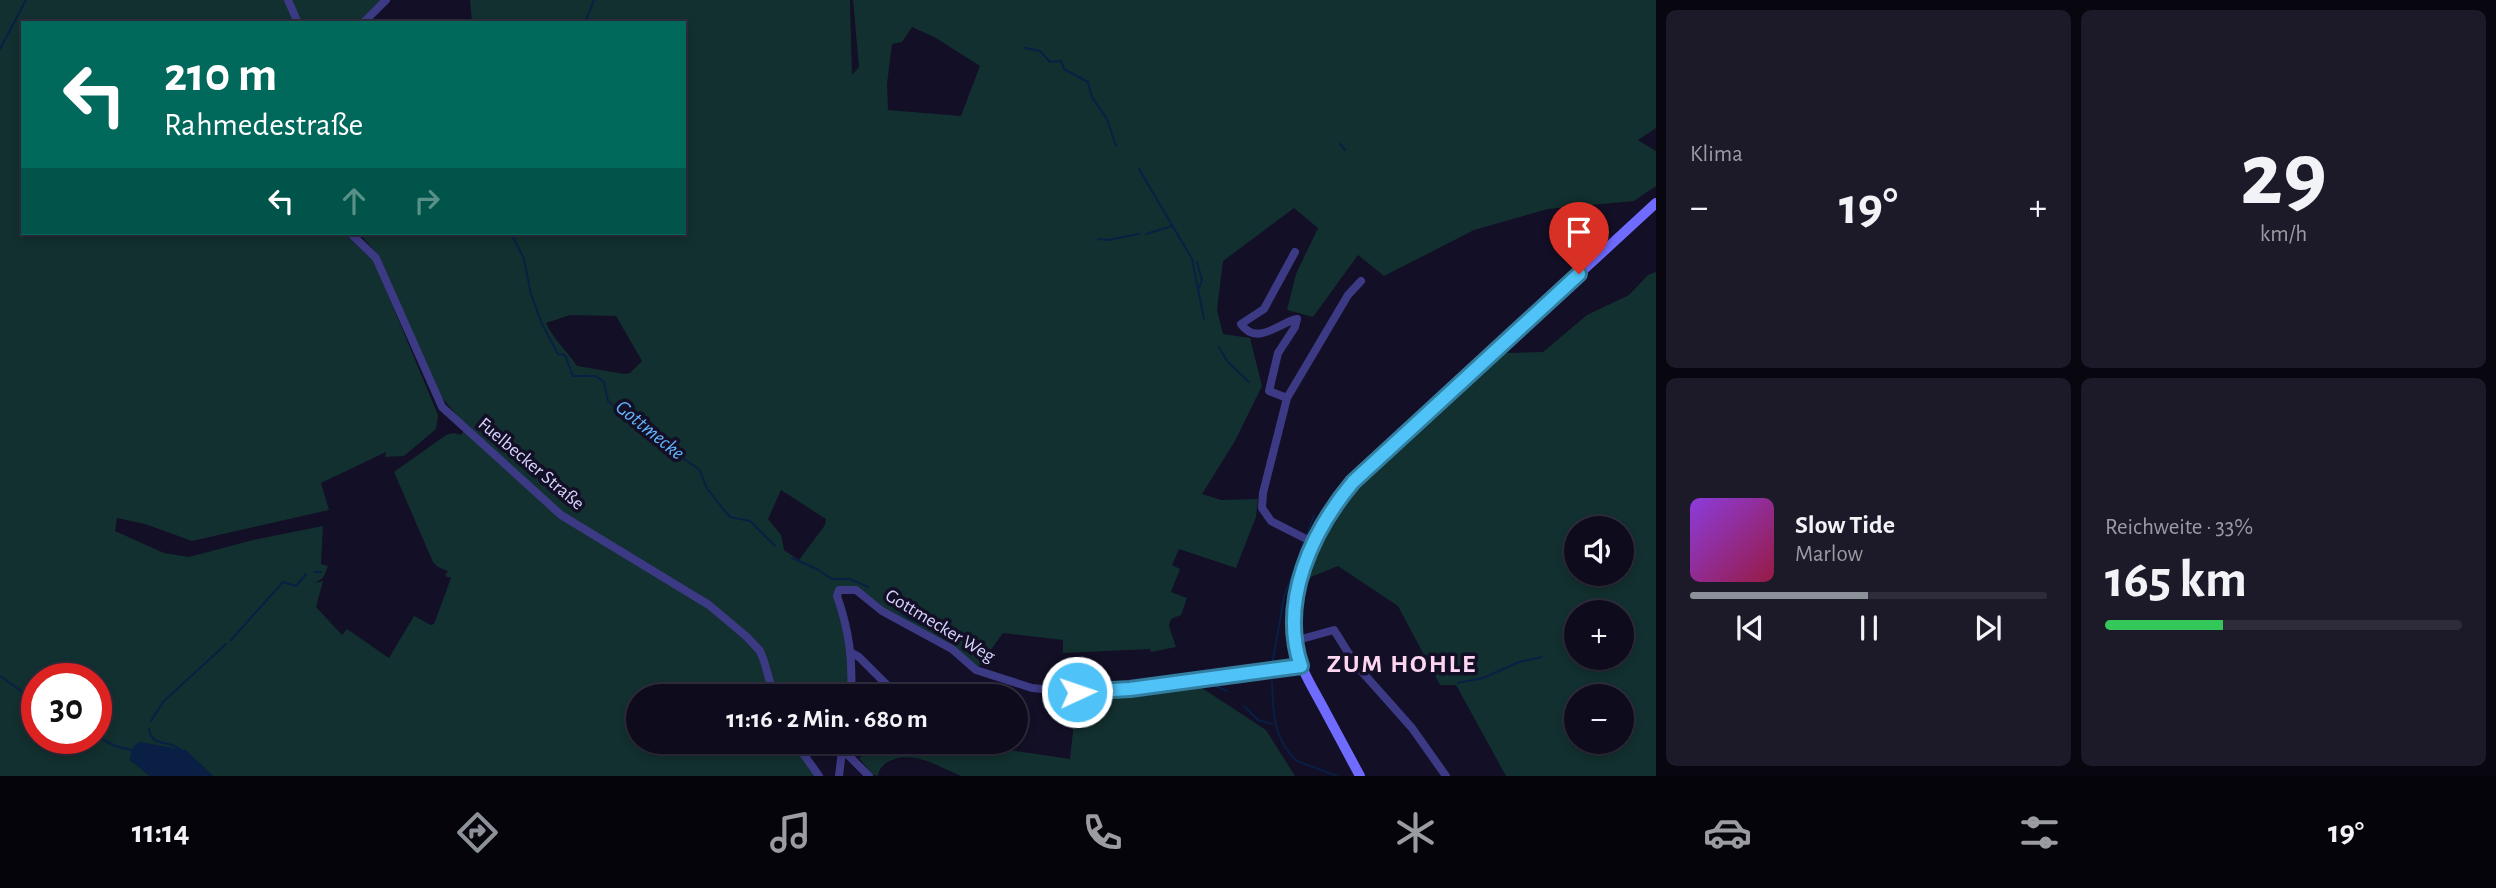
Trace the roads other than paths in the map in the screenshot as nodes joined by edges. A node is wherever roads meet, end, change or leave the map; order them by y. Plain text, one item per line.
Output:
1 (288, 0) edge
2 (386, 0) edge
3 (297, 21) edge
4 (365, 21) edge
5 (1656, 202) edge
6 (353, 235) edge
7 (1295, 253) dead end
8 (1361, 281) dead end
9 (1287, 398) junction
10 (1307, 539) junction
11 (1294, 640) junction
12 (852, 653) junction
13 (1301, 666) junction
14 (771, 684) edge
15 (851, 684) edge
16 (886, 684) edge
17 (803, 754) edge
18 (841, 754) edge
19 (849, 754) edge
20 (819, 776) edge
21 (839, 776) edge
22 (869, 776) edge
23 (1360, 776) edge
24 (1446, 776) edge

1 - 3 street
2 - 4 street
5 - 10 main road
6 - 14 street, Fuelbecker Straße
7 - 9 street
8 - 9 street
9 - 10 street
10 - 11 main road
11 - 13 main road
11 - 24 street
12 - 13 street, Gottmecker Weg
12 - 15 street, Gottmecker Weg
12 - 16 street
13 - 23 main road
17 - 20 street
18 - 21 street
19 - 22 street

